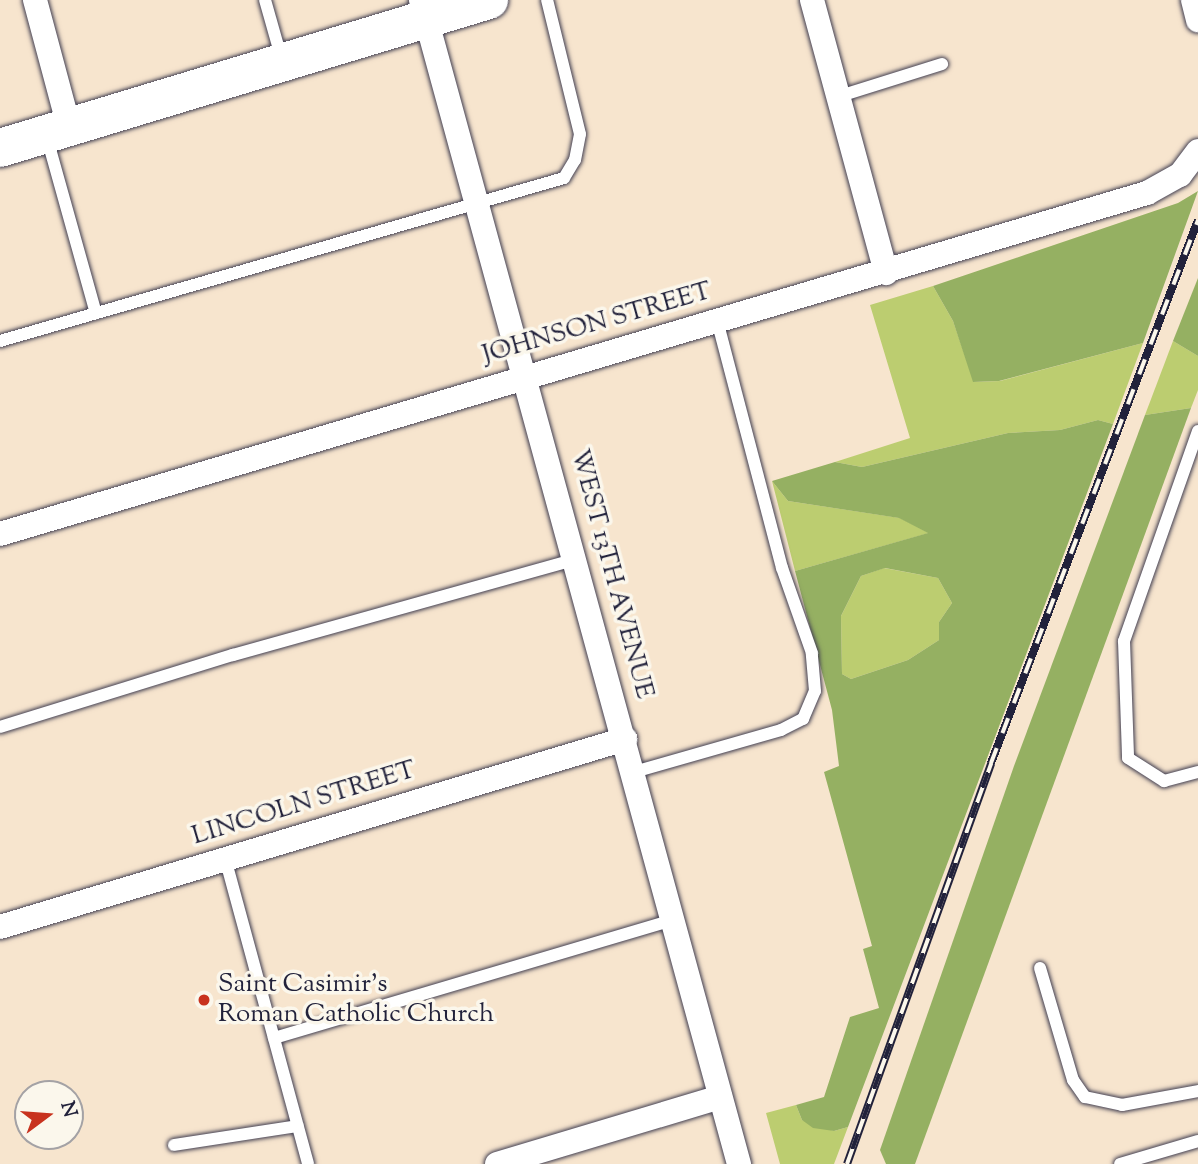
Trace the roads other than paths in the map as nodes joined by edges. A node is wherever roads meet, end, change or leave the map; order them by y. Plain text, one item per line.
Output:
1 (35, 0) edge
2 (265, 0) edge
3 (489, 0) edge
4 (547, 0) edge
5 (812, 0) edge
6 (1193, 0) edge
7 (424, 9) edge
8 (1198, 19) edge
9 (283, 62) junction
10 (942, 64) dead end
11 (840, 96) junction
12 (57, 131) junction
13 (0, 148) edge
14 (1198, 151) edge
15 (477, 201) junction
16 (886, 273) junction
17 (96, 313) junction
18 (717, 320) junction
19 (0, 341) edge
20 (525, 376) junction
21 (1198, 431) edge
22 (0, 534) edge
23 (576, 559) junction
24 (0, 727) edge
25 (625, 739) junction
26 (634, 772) junction
27 (1198, 772) edge
28 (225, 858) junction
29 (673, 920) junction
30 (0, 927) edge
31 (1040, 968) dead end
32 (274, 1038) junction
33 (1198, 1091) edge
34 (720, 1097) junction
35 (298, 1126) junction
36 (1198, 1141) edge
37 (174, 1144) dead end
38 (308, 1164) edge
39 (497, 1164) edge
40 (739, 1164) edge
41 (1121, 1164) edge

1 - 12 street
2 - 9 lane
3 - 7 main road
4 - 15 lane
5 - 11 street
6 - 8 street
7 - 9 main road
7 - 15 street, WEST 13TH AVENUE
9 - 12 main road
10 - 11 lane
11 - 16 street
12 - 13 main road
12 - 17 lane
14 - 16 street, JOHNSON STREET
15 - 17 lane
15 - 20 street, WEST 13TH AVENUE
16 - 18 street, JOHNSON STREET
17 - 19 lane
18 - 20 street, JOHNSON STREET
18 - 26 lane
20 - 22 street, JOHNSON STREET
20 - 23 street, WEST 13TH AVENUE
21 - 27 lane
23 - 24 lane
23 - 25 street, WEST 13TH AVENUE
25 - 26 street, WEST 13TH AVENUE
25 - 28 street, LINCOLN STREET
26 - 29 street, WEST 13TH AVENUE
28 - 30 street, LINCOLN STREET
28 - 32 lane
29 - 32 lane
29 - 34 street, WEST 13TH AVENUE
31 - 33 lane
32 - 35 lane
34 - 39 street
34 - 40 street, WEST 13TH AVENUE
35 - 37 lane
35 - 38 lane
36 - 41 lane

